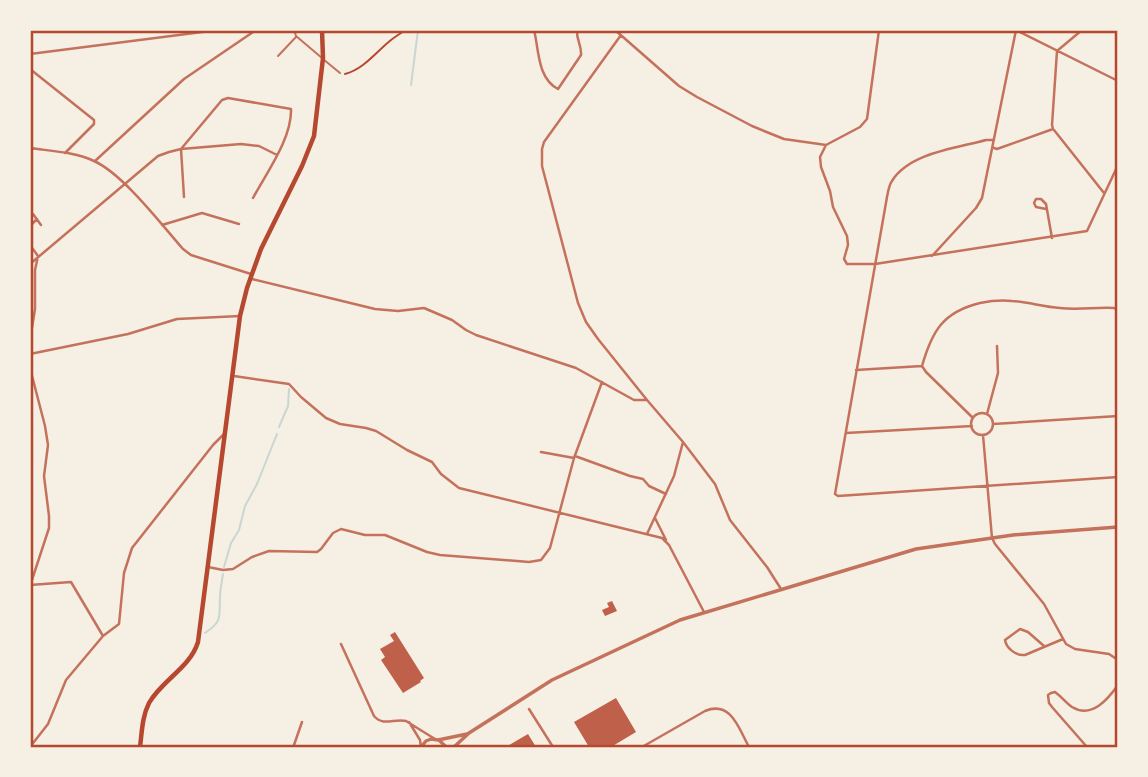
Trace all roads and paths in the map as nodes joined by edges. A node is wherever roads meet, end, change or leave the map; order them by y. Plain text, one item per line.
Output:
1 (218, 30) edge
2 (256, 30) edge
3 (294, 30) edge
4 (323, 30) edge
5 (406, 30) edge
6 (534, 30) edge
7 (578, 30) edge
8 (615, 30) edge
9 (879, 30) edge
10 (1016, 30) edge
11 (1082, 30) edge
12 (621, 35) junction
13 (296, 36) junction
14 (1057, 51) junction
15 (30, 54) edge
16 (278, 56) dead end
17 (323, 58) junction
18 (30, 69) edge
19 (340, 73) joint
20 (1118, 81) edge
21 (1053, 129) junction
22 (994, 140) junction
23 (826, 145) junction
24 (30, 148) edge
25 (992, 148) junction
26 (181, 149) junction
27 (64, 153) junction
28 (277, 155) junction
29 (95, 161) junction
30 (1118, 165) edge
31 (126, 185) junction
32 (1104, 193) junction
33 (184, 197) dead end
34 (253, 198) dead end
35 (1046, 209) dead end
36 (33, 214) dead end
37 (37, 219) junction
38 (239, 224) dead end
39 (41, 225) dead end
40 (163, 225) junction
41 (30, 226) edge
42 (1052, 238) junction
43 (30, 245) edge
44 (38, 256) junction
45 (932, 256) junction
46 (30, 264) edge
47 (875, 264) junction
48 (251, 276) junction
49 (1118, 310) edge
50 (240, 316) junction
51 (30, 340) edge
52 (996, 346) dead end
53 (30, 354) edge
54 (922, 366) junction
55 (30, 368) edge
56 (856, 370) junction
57 (233, 376) junction
58 (602, 382) junction
59 (647, 400) junction
60 (986, 414) junction
61 (1118, 416) edge
62 (973, 418) junction
63 (993, 424) junction
64 (972, 426) junction
65 (846, 433) junction
66 (224, 434) junction
67 (983, 435) junction
68 (683, 442) junction
69 (541, 452) dead end
70 (574, 457) junction
71 (1118, 477) edge
72 (988, 486) junction
73 (666, 495) junction
74 (561, 513) junction
75 (655, 518) junction
76 (1118, 527) edge
77 (647, 534) junction
78 (992, 538) junction
79 (666, 540) junction
80 (208, 567) junction
81 (30, 585) edge
82 (780, 589) junction
83 (704, 612) junction
84 (103, 636) junction
85 (1063, 639) junction
86 (341, 644) dead end
87 (1044, 646) junction
88 (1118, 660) edge
89 (1118, 685) edge
90 (529, 709) dead end
91 (302, 722) dead end
92 (408, 722) junction
93 (469, 733) junction
94 (437, 739) junction
95 (30, 747) edge
96 (141, 747) edge
97 (293, 747) edge
98 (421, 747) edge
99 (446, 747) edge
100 (454, 747) edge
101 (553, 747) edge
102 (642, 747) edge
103 (749, 747) edge
104 (1087, 747) edge

1 - 15 street
2 - 29 street
3 - 13 street
4 - 17 main road
5 - 19 path
6 - 7 street
8 - 12 street
9 - 23 street
10 - 14 street
10 - 22 street
11 - 14 street
12 - 23 street
12 - 59 street
13 - 16 street
13 - 17 street
14 - 20 street
14 - 21 street
17 - 19 street
17 - 48 main road
18 - 27 street
21 - 25 street
21 - 32 street
22 - 25 street
22 - 47 street
23 - 47 street
24 - 27 street
25 - 45 street
26 - 28 street
26 - 28 street
26 - 31 street
26 - 33 street
27 - 29 street
28 - 34 street
29 - 31 street
30 - 32 street
31 - 40 street
31 - 44 street
32 - 42 street
35 - 42 street
36 - 37 street
37 - 39 street
37 - 41 street
38 - 40 street
40 - 48 street
42 - 45 street
43 - 44 street
44 - 46 street
44 - 51 street
45 - 47 street
47 - 56 street
48 - 50 main road
48 - 58 street
49 - 54 street
50 - 53 street
50 - 57 main road
52 - 60 street
54 - 56 street
54 - 62 street
55 - 81 street
56 - 65 street
57 - 66 main road
57 - 74 street
58 - 59 street
58 - 70 street
59 - 68 street
60 - 62 street
60 - 63 street
61 - 63 street
62 - 64 street
63 - 67 street
64 - 65 street
64 - 67 street
65 - 72 street
66 - 80 main road
66 - 84 street
67 - 72 street
68 - 73 street
68 - 82 street
69 - 70 street
70 - 73 street
70 - 74 street
71 - 72 street
72 - 78 street
73 - 75 street
74 - 77 street
74 - 80 street
75 - 77 street
75 - 79 street
76 - 78 street
77 - 79 street
78 - 82 street
78 - 85 street
79 - 83 street
80 - 96 main road
81 - 84 street
82 - 83 street
83 - 93 street
84 - 95 street
85 - 87 street
85 - 88 street
86 - 92 street
87 - 87 street
89 - 104 street
90 - 101 street
91 - 97 street
92 - 94 street
92 - 98 street
93 - 94 street
93 - 100 street
94 - 98 street
94 - 99 street
102 - 103 street

